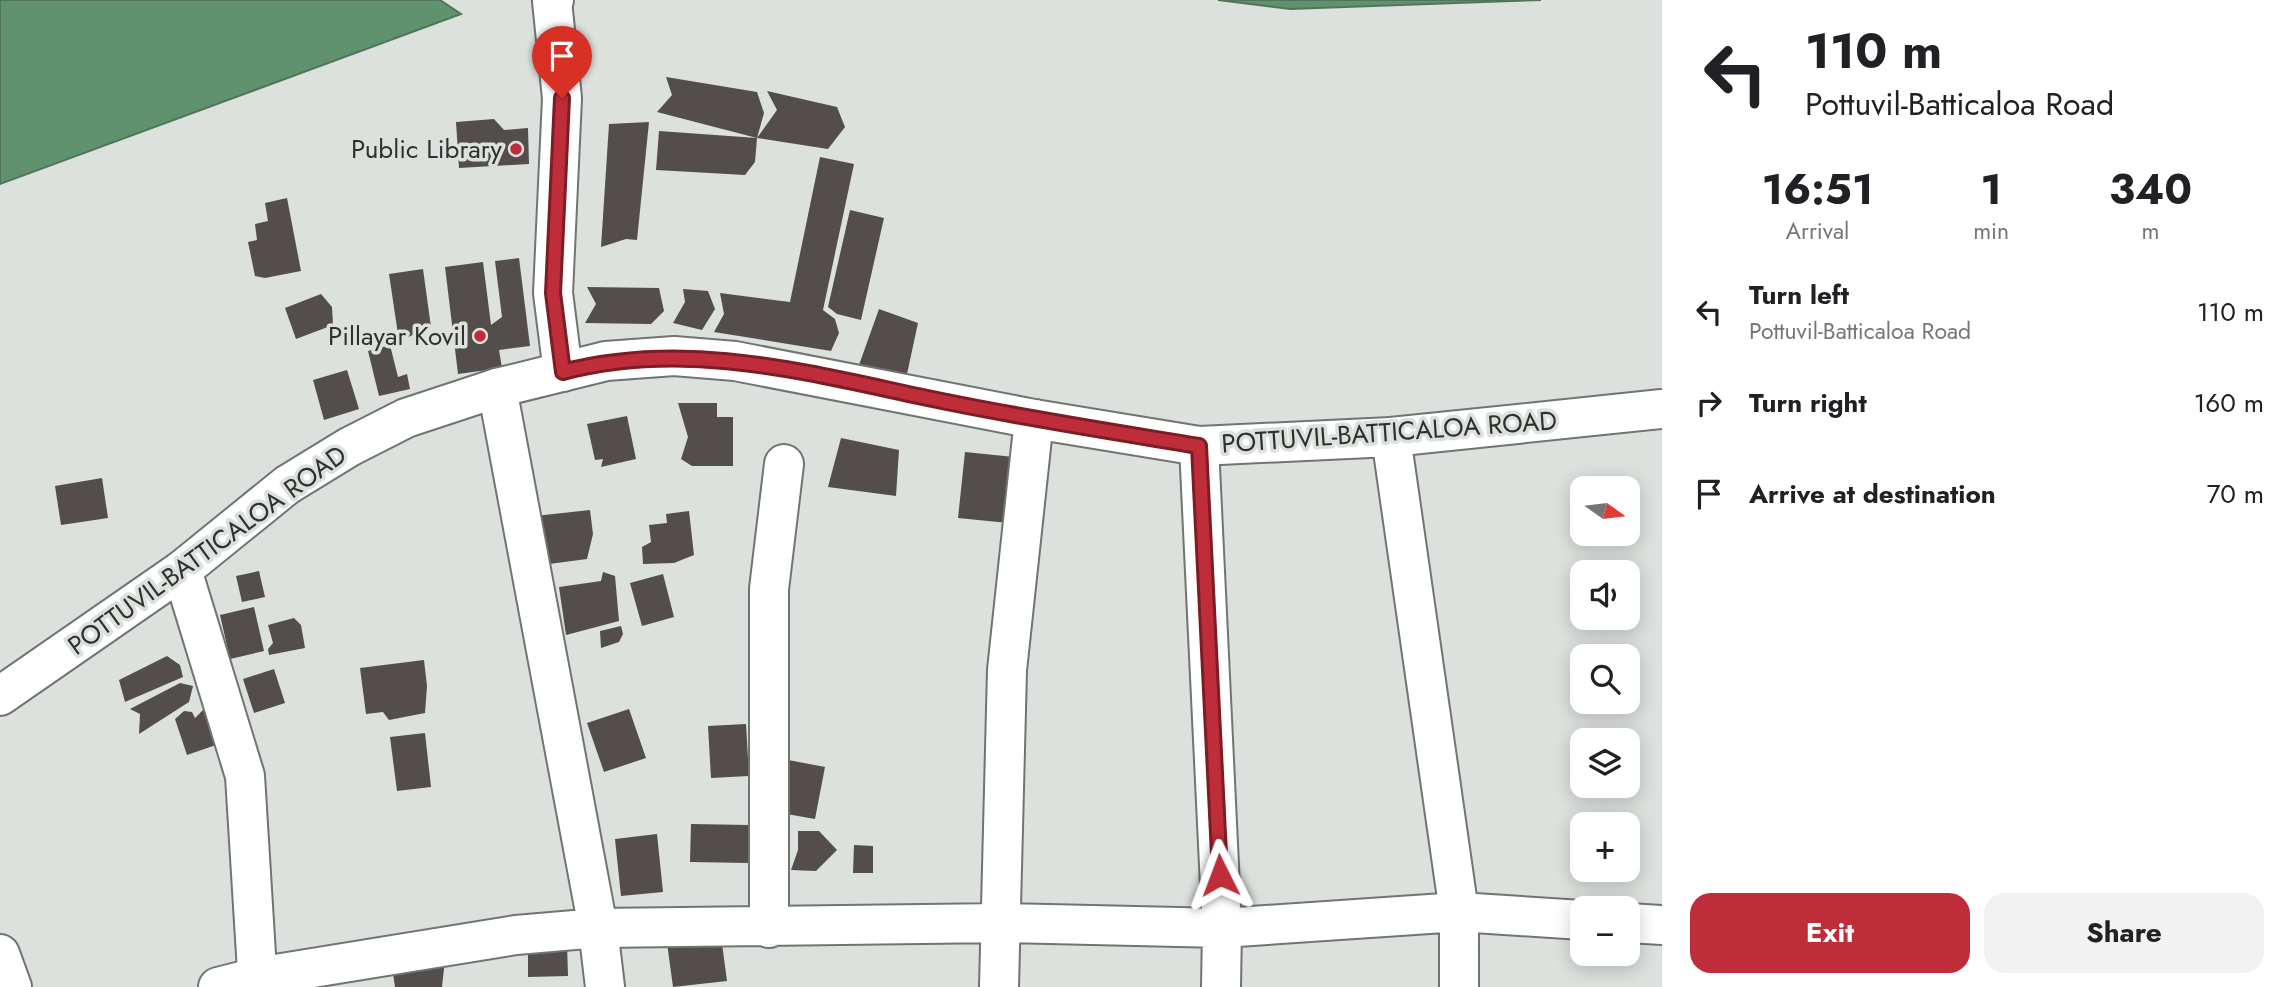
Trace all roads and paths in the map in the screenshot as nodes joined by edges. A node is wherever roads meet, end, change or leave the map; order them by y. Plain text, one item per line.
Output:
1 (552, 0) edge
2 (563, 372) junction
3 (497, 388) junction
4 (1662, 409) edge
5 (1034, 419) junction
6 (1391, 437) junction
7 (1199, 446) junction
8 (784, 464) dead end
9 (182, 570) junction
10 (0, 696) edge
11 (1458, 912) junction
12 (1570, 919) edge
13 (1002, 923) junction
14 (1640, 924) edge
15 (1662, 925) edge
16 (598, 928) junction
17 (769, 928) junction
18 (1222, 929) junction
19 (0, 954) edge
20 (258, 982) edge
21 (12, 987) edge
22 (218, 987) edge
23 (605, 987) edge
24 (999, 987) edge
25 (1221, 987) edge
26 (1459, 987) edge

1 - 2 main road
2 - 3 main road, POTTUVIL-BATTICALOA ROAD
2 - 5 main road, POTTUVIL-BATTICALOA ROAD
3 - 9 main road, POTTUVIL-BATTICALOA ROAD
3 - 16 main road
4 - 6 main road, POTTUVIL-BATTICALOA ROAD
5 - 7 main road, POTTUVIL-BATTICALOA ROAD
5 - 13 main road
6 - 7 main road, POTTUVIL-BATTICALOA ROAD
6 - 11 main road
7 - 18 main road
8 - 17 main road
9 - 10 main road, POTTUVIL-BATTICALOA ROAD
9 - 20 main road
11 - 12 main road
11 - 18 main road
11 - 26 main road
13 - 17 main road
13 - 18 main road
13 - 24 main road
14 - 15 main road
16 - 17 main road
16 - 20 main road
16 - 23 main road
18 - 25 main road
19 - 21 main road
20 - 22 main road

